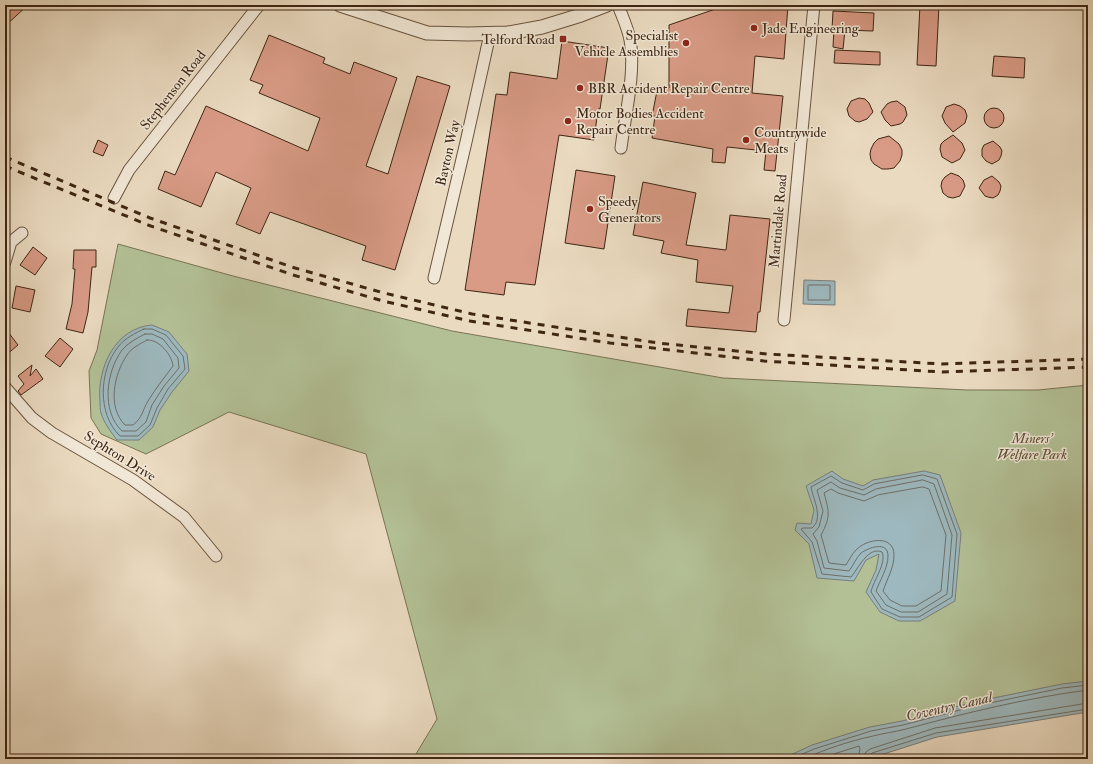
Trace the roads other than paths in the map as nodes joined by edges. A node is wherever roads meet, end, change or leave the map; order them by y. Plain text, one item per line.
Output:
1 (259, 5) edge
2 (340, 5) edge
3 (607, 5) edge
4 (618, 5) edge
5 (814, 5) edge
6 (490, 34) junction
7 (621, 148) dead end
8 (114, 198) dead end
9 (22, 233) dead end
10 (8, 239) edge
11 (5, 262) edge
12 (434, 278) dead end
13 (784, 320) dead end
14 (5, 387) edge
15 (216, 556) dead end

1 - 8 street, Stephenson Road
2 - 6 street
3 - 6 street
4 - 7 street
5 - 13 street, Martindale Road
6 - 12 street, Bayton Way
9 - 10 street
10 - 11 street
14 - 15 street, Sephton Drive

